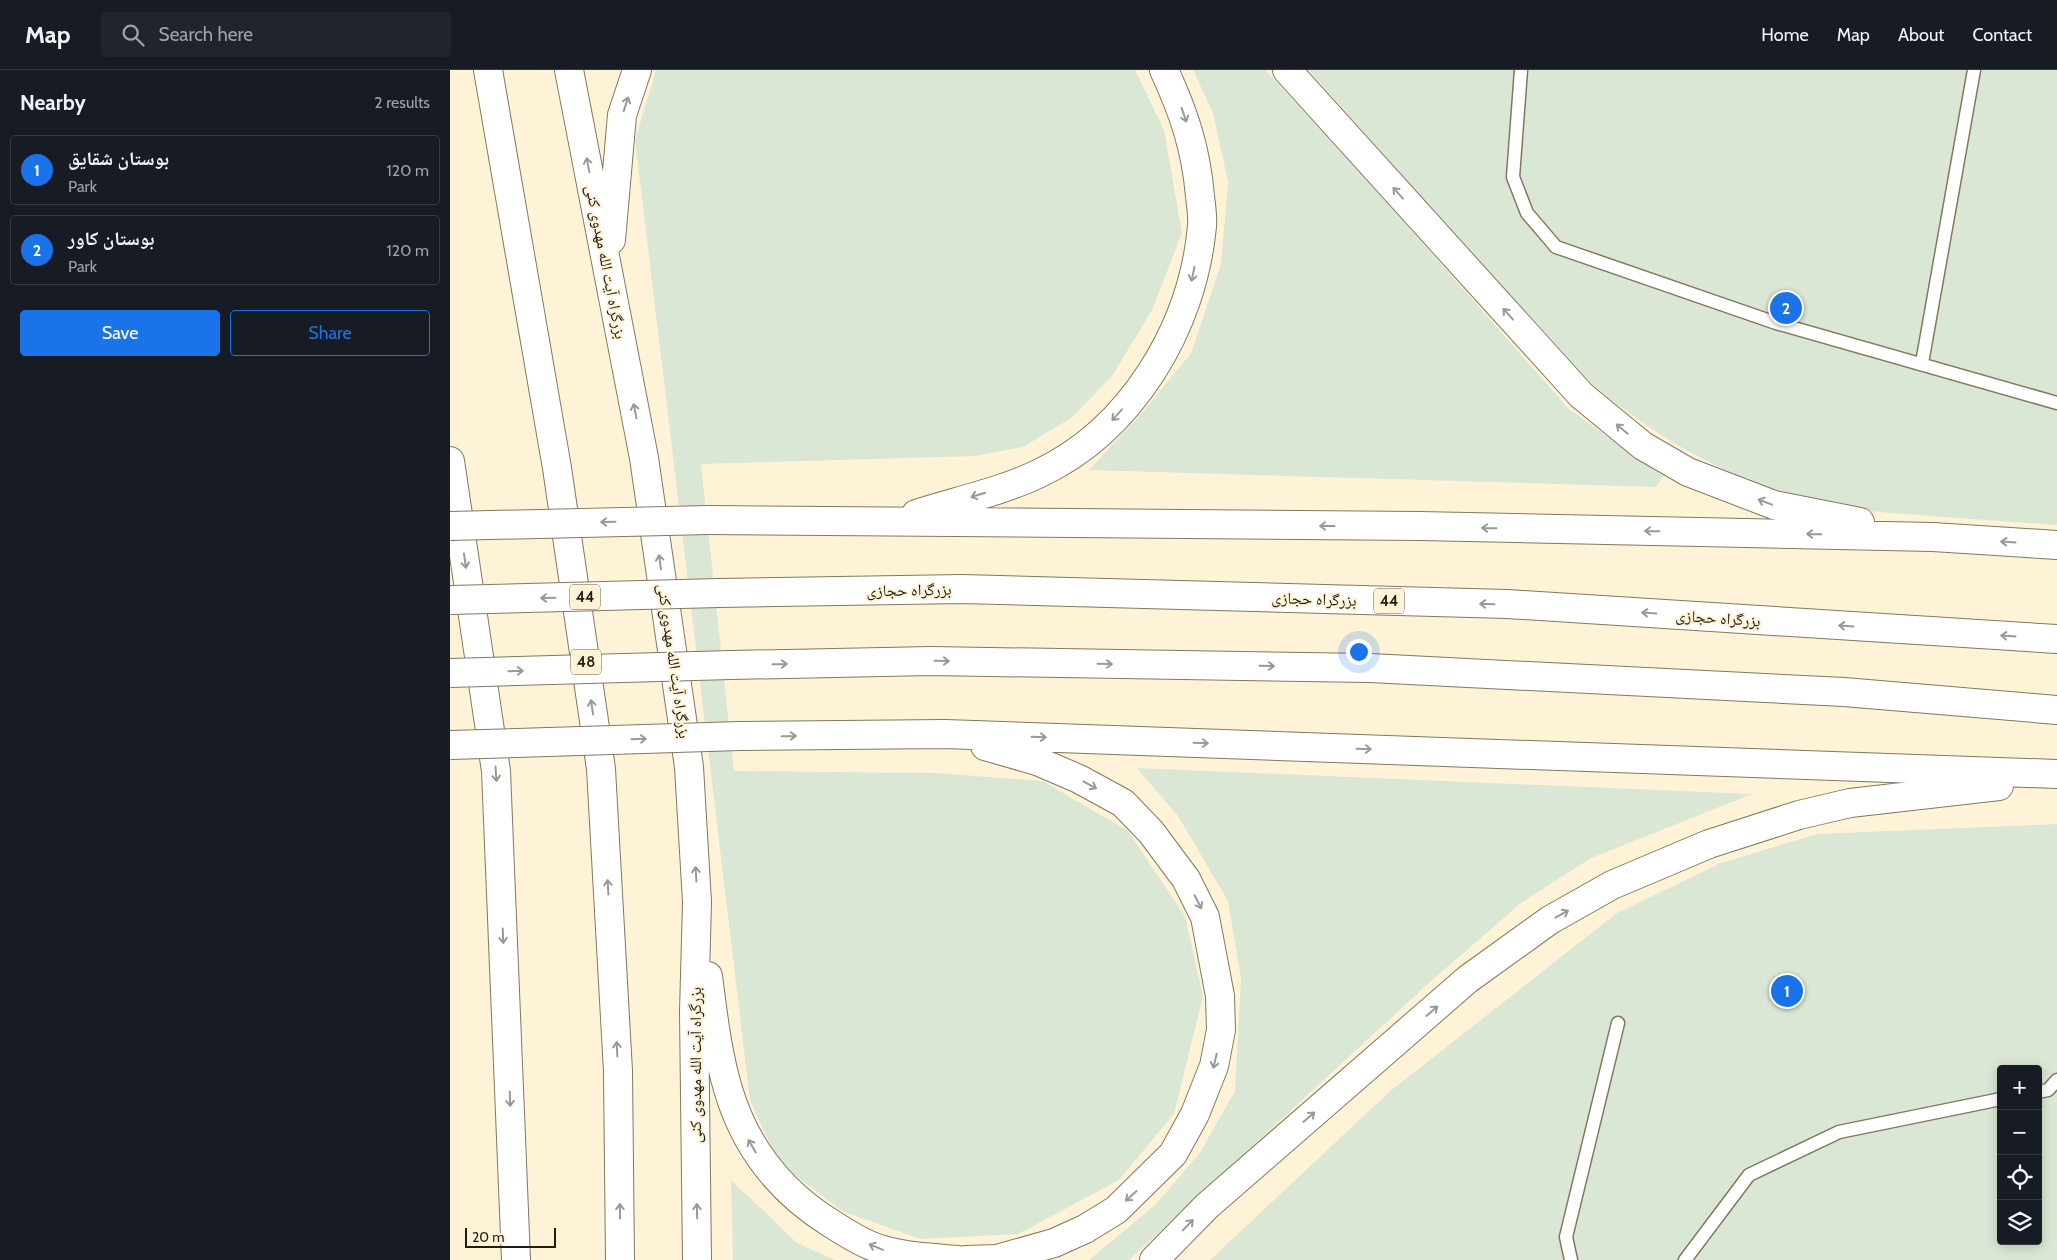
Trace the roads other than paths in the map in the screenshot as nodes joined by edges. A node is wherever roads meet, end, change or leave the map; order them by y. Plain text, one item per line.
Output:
1 (488, 70) edge
2 (569, 70) edge
3 (637, 70) edge
4 (1164, 70) edge
5 (1287, 70) edge
6 (1521, 70) edge
7 (1974, 70) edge
8 (609, 274) junction
9 (1922, 363) junction
10 (2057, 402) edge
11 (450, 461) edge
12 (889, 522) junction
13 (450, 526) edge
14 (1933, 537) junction
15 (2057, 545) edge
16 (450, 600) edge
17 (2057, 639) edge
18 (450, 674) edge
19 (2057, 710) edge
20 (945, 734) junction
21 (450, 745) edge
22 (2057, 774) edge
23 (2057, 779) edge
24 (697, 902) junction
25 (1618, 1023) dead end
26 (2057, 1080) edge
27 (2042, 1091) edge
28 (1997, 1101) edge
29 (516, 1260) edge
30 (620, 1260) edge
31 (698, 1260) edge
32 (958, 1260) edge
33 (967, 1260) edge
34 (1154, 1260) edge
35 (1571, 1260) edge
36 (1685, 1260) edge

30 -> 1 highway, 48
8 -> 2 highway, بزرگراه آیت الله مهدوی کنی
8 -> 3 highway
4 -> 12 highway
14 -> 5 highway
6 - 9 lane
7 - 9 lane
24 -> 8 highway, بزرگراه آیت الله مهدوی کنی
9 - 10 lane
11 -> 29 highway
12 -> 13 highway, bridge
14 -> 12 highway
15 -> 14 highway
17 -> 16 highway, بزرگراه حجازی / 44, bridge
18 -> 19 highway, bridge
21 -> 20 highway, bridge
20 -> 22 highway
20 -> 33 highway
34 -> 23 highway
31 -> 24 highway, بزرگراه آیت الله مهدوی کنی
32 -> 24 highway
25 - 35 lane
26 - 27 lane
28 - 36 lane

